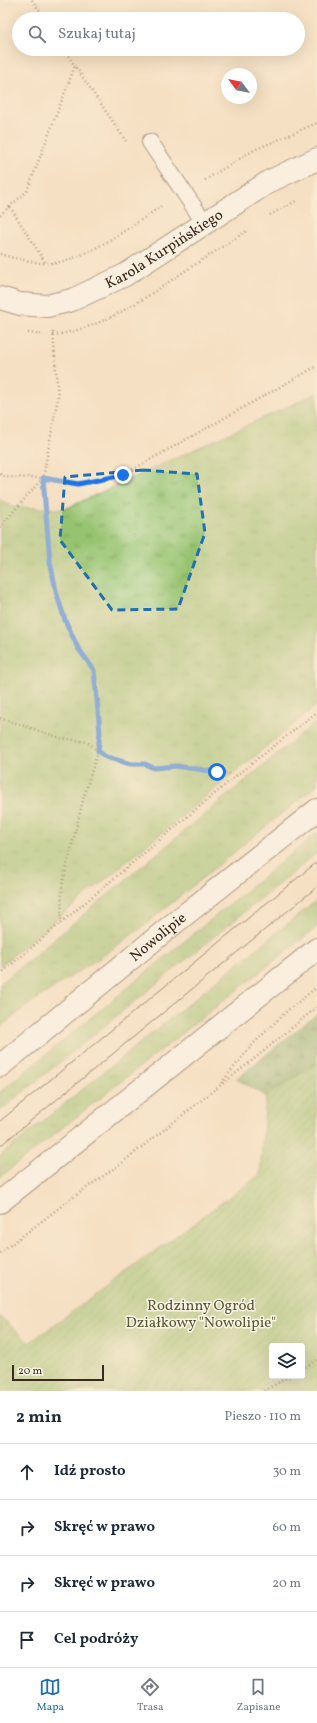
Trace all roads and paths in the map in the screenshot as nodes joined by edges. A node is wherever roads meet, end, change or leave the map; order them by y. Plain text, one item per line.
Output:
1 (32, 0) edge
2 (40, 12) edge
3 (69, 56) edge
4 (75, 66) junction
5 (150, 142) dead end
6 (128, 144) dead end
7 (317, 158) edge
8 (10, 207) junction
9 (0, 216) edge
10 (204, 222) junction
11 (45, 262) dead end
12 (0, 298) edge
13 (54, 335) dead end
14 (317, 366) edge
15 (0, 474) edge
16 (43, 478) junction
17 (0, 527) edge
18 (317, 712) edge
19 (0, 718) edge
20 (98, 751) junction
21 (237, 775) junction
22 (317, 810) edge
23 (61, 924) junction
24 (317, 949) edge
25 (0, 974) edge
26 (317, 987) edge
27 (317, 1007) edge
28 (0, 1066) edge
29 (217, 1088) junction
30 (0, 1202) edge
31 (0, 1253) edge
32 (317, 1360) edge
33 (305, 1367) edge
34 (285, 1379) edge
35 (264, 1391) edge

1 - 2 path
3 - 4 path
4 - 6 path
4 - 8 path
5 - 10 lane
7 - 10 main road, Karola Kurpińskiego
8 - 9 path
8 - 11 path
10 - 12 main road, Karola Kurpińskiego
13 - 16 path
14 - 16 path
15 - 16 path
16 - 17 path
16 - 20 path
18 - 21 path
19 - 20 path
20 - 21 path
20 - 23 path
21 - 23 path
22 - 28 main road, Nowolipie
23 - 25 path
24 - 30 main road
26 - 29 path
27 - 29 path
29 - 31 path
32 - 33 path
34 - 35 path

